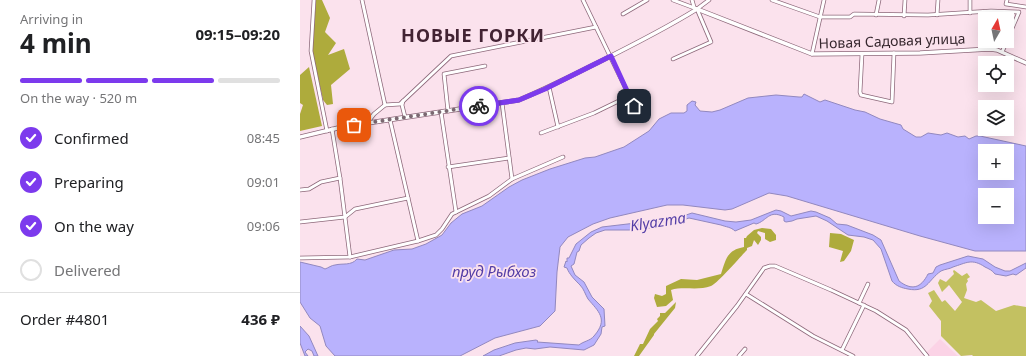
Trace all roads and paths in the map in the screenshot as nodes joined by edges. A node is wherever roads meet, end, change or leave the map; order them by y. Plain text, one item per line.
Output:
1 (314, 0) edge
2 (362, 0) edge
3 (583, 0) edge
4 (647, 0) edge
5 (673, 0) edge
6 (692, 0) edge
7 (709, 0) edge
8 (772, 0) edge
9 (824, 0) edge
10 (879, 0) edge
11 (905, 0) edge
12 (938, 0) edge
13 (970, 0) edge
14 (1007, 0) edge
15 (1026, 7) edge
16 (696, 8) junction
17 (978, 12) edge
18 (980, 12) edge
19 (970, 13) junction
20 (623, 14) dead end
21 (876, 15) junction
22 (937, 15) junction
23 (904, 16) junction
24 (820, 17) junction
25 (1014, 24) edge
26 (596, 27) junction
27 (1004, 48) edge
28 (1002, 52) junction
29 (894, 53) junction
30 (812, 54) junction
31 (862, 54) junction
32 (611, 56) junction
33 (673, 59) dead end
34 (1026, 63) edge
35 (485, 66) dead end
36 (549, 87) junction
37 (629, 96) junction
38 (403, 101) junction
39 (502, 102) junction
40 (385, 105) junction
41 (448, 111) junction
42 (441, 112) junction
43 (639, 116) dead end
44 (405, 117) junction
45 (390, 120) junction
46 (367, 123) junction
47 (558, 126) junction
48 (332, 129) junction
49 (327, 131) junction
50 (541, 133) dead end
51 (300, 137) edge
52 (510, 158) junction
53 (563, 158) dead end
54 (448, 167) junction
55 (340, 178) junction
56 (512, 178) junction
57 (300, 190) edge
58 (408, 198) junction
59 (456, 212) junction
60 (345, 217) junction
61 (300, 222) edge
62 (418, 241) junction
63 (350, 257) junction
64 (300, 258) edge
65 (868, 284) dead end
66 (746, 294) junction
67 (859, 303) junction
68 (864, 305) junction
69 (745, 349) dead end
70 (842, 350) junction
71 (697, 356) edge
72 (739, 356) edge
73 (853, 356) edge
74 (927, 356) edge

1 - 49 street
2 - 40 street
3 - 26 street
4 - 20 street
5 - 16 street
6 - 16 street
7 - 16 street
8 - 24 street, Новая Садовая улица
9 - 24 street
10 - 21 street
11 - 23 street
12 - 22 street
13 - 19 street
14 - 15 street
16 - 30 street
16 - 32 street
16 - 33 street
17 - 19 street, Новая Садовая улица
18 - 25 street, Новая Садовая улица
19 - 22 street, Новая Садовая улица
21 - 23 street, Новая Садовая улица
21 - 24 street, Новая Садовая улица
22 - 23 street, Новая Садовая улица
24 - 30 street
26 - 32 street
26 - 38 street
27 - 28 street, Новая Садовая улица
28 - 29 street, Новая Садовая улица
28 - 34 street
29 - 31 street, Новая Садовая улица
29 - 31 street
30 - 31 street, Новая Садовая улица
32 - 36 street
32 - 37 street
35 - 41 street
36 - 39 street
36 - 47 street
37 - 43 street
37 - 47 street
38 - 40 street
38 - 44 street
39 - 41 street
39 - 52 street
40 - 46 street
41 - 42 street
42 - 44 street
42 - 54 street
44 - 45 street
45 - 46 street
45 - 58 street
46 - 48 street
47 - 50 street
48 - 49 street
48 - 55 street
49 - 51 street
52 - 54 street
52 - 56 street
53 - 56 street
54 - 59 street
55 - 57 street
55 - 60 street
56 - 59 street
58 - 60 street
58 - 62 street
59 - 62 street
60 - 61 street
60 - 63 street
62 - 63 street
63 - 64 street
65 - 67 street
66 - 67 street
66 - 70 street
66 - 71 street
67 - 68 street
68 - 70 street
68 - 74 street
69 - 72 street
70 - 73 street

